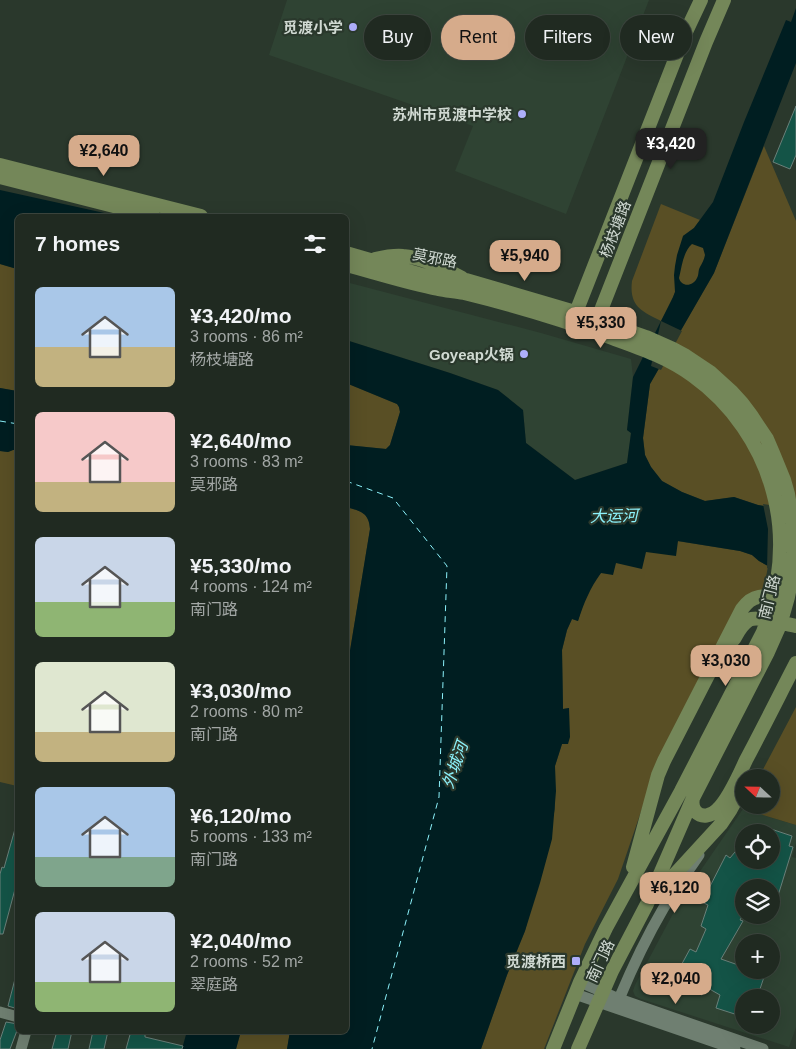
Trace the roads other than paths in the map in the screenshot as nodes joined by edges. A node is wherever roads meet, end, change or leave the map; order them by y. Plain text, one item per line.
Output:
1 (701, 0) edge
2 (724, 0) edge
3 (0, 165) edge
4 (0, 177) edge
5 (145, 214) edge
6 (193, 214) edge
7 (349, 254) edge
8 (349, 266) edge
9 (574, 318) junction
10 (595, 325) junction
11 (796, 603) edge
12 (796, 626) edge
13 (796, 663) edge
14 (796, 684) edge
15 (753, 769) edge
16 (687, 794) junction
17 (735, 802) edge
18 (721, 824) junction
19 (626, 890) junction
20 (647, 904) junction
21 (578, 988) junction
22 (600, 997) junction
23 (619, 999) junction
24 (0, 1012) edge
25 (15, 1016) edge
26 (25, 1034) edge
27 (21, 1049) edge
28 (552, 1049) edge
29 (578, 1049) edge
30 (735, 1049) edge
31 (763, 1049) edge

1 - 9 main road, 杨枝塘路
2 - 10 main road, 杨枝塘路
3 - 6 main road
4 - 5 main road
7 - 9 main road, 莫邪路
8 - 9 main road, 莫邪路
9 - 10 main road, 南门路
10 - 16 main road, 南门路
11 - 19 main road
12 - 16 main road
13 - 16 main road
14 - 15 main road
16 - 19 main road, 南门路
16 - 20 main road, 南门路
17 - 18 main road
18 - 20 main road
18 - 23 street
19 - 21 main road, 南门路
20 - 22 main road, 南门路
21 - 22 street
21 - 28 main road, 南门路
22 - 23 street
22 - 29 main road, 南门路
22 - 30 street
23 - 31 street
24 - 25 street
26 - 27 street

